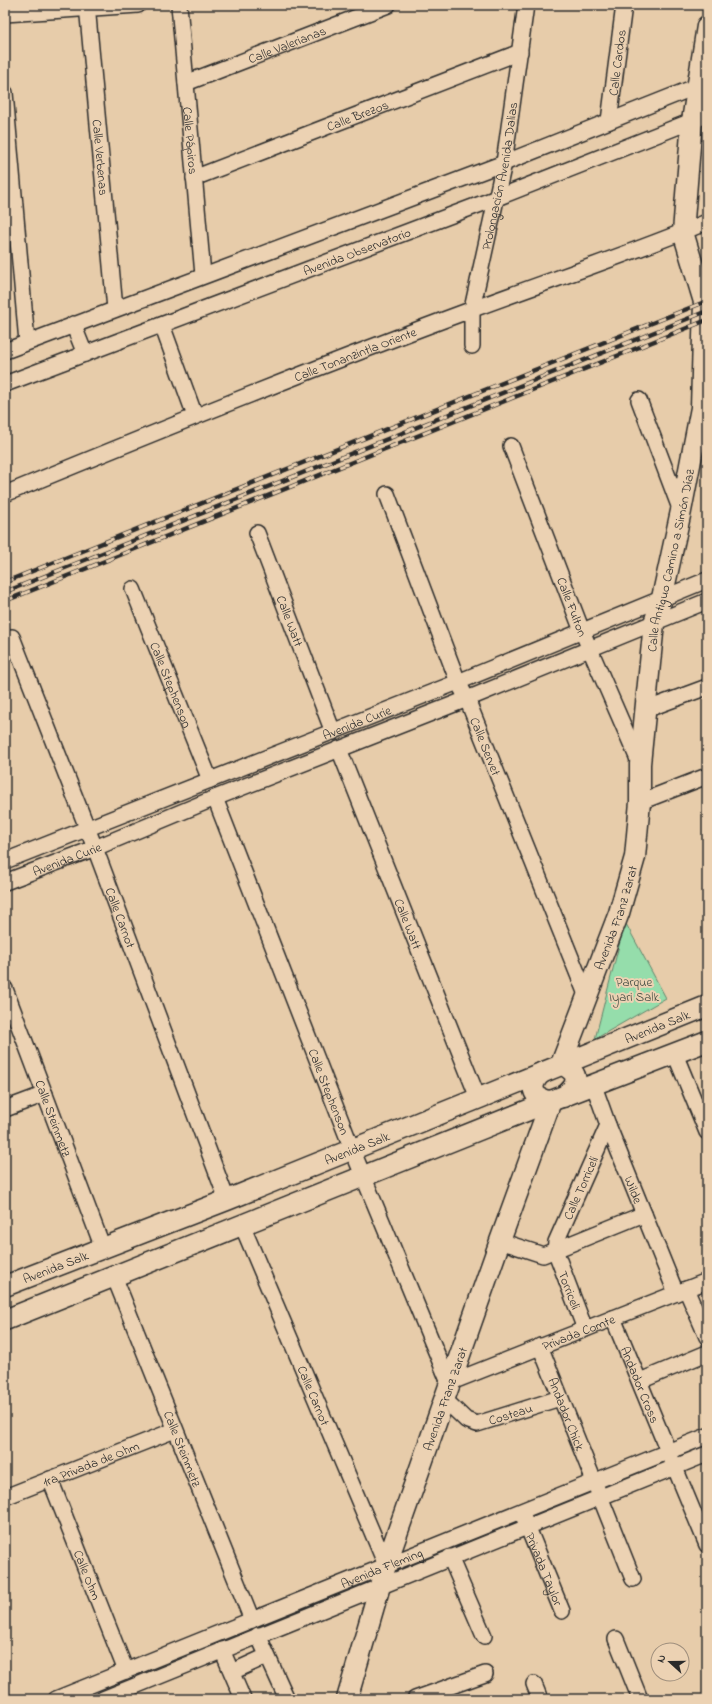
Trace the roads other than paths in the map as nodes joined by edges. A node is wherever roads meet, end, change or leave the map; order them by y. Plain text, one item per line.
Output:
1 (138, 5) edge
2 (179, 5) edge
3 (388, 5) edge
4 (526, 5) edge
5 (624, 5) edge
6 (87, 7) edge
7 (5, 14) edge
8 (707, 26) edge
9 (520, 52) junction
10 (186, 83) junction
11 (703, 84) edge
12 (5, 93) edge
13 (700, 118) edge
14 (609, 121) junction
15 (504, 162) junction
16 (194, 178) junction
17 (494, 199) junction
18 (707, 222) edge
19 (683, 232) junction
20 (203, 275) junction
21 (115, 309) junction
22 (472, 309) junction
23 (73, 324) junction
24 (162, 325) junction
25 (27, 342) junction
26 (472, 346) dead end
27 (5, 351) edge
28 (84, 354) junction
29 (5, 384) edge
30 (639, 400) dead end
31 (704, 406) edge
32 (195, 416) junction
33 (511, 446) dead end
34 (5, 494) edge
35 (387, 494) dead end
36 (680, 511) junction
37 (257, 533) dead end
38 (707, 580) edge
39 (133, 589) dead end
40 (662, 598) junction
41 (707, 601) edge
42 (654, 623) junction
43 (582, 631) junction
44 (12, 637) dead end
45 (589, 649) junction
46 (458, 682) junction
47 (707, 687) edge
48 (466, 700) junction
49 (646, 710) junction
50 (333, 732) junction
51 (339, 749) junction
52 (640, 764) junction
53 (707, 776) edge
54 (210, 780) junction
55 (215, 798) junction
56 (640, 802) junction
57 (86, 829) junction
58 (95, 848) junction
59 (5, 861) edge
60 (5, 882) edge
61 (5, 989) edge
62 (586, 997) junction
63 (707, 1006) edge
64 (707, 1041) edge
65 (675, 1054) junction
66 (561, 1064) junction
67 (543, 1072) junction
68 (594, 1086) junction
69 (45, 1094) junction
70 (478, 1098) junction
71 (557, 1099) junction
72 (5, 1109) edge
73 (608, 1125) junction
74 (707, 1132) edge
75 (352, 1149) junction
76 (364, 1177) junction
77 (227, 1200) junction
78 (644, 1214) junction
79 (242, 1225) junction
80 (500, 1241) junction
81 (103, 1248) junction
82 (555, 1250) junction
83 (114, 1276) junction
84 (707, 1281) edge
85 (5, 1286) edge
86 (681, 1291) junction
87 (613, 1318) junction
88 (5, 1320) edge
89 (585, 1329) junction
90 (707, 1337) edge
91 (540, 1346) junction
92 (707, 1353) edge
93 (640, 1381) junction
94 (447, 1391) junction
95 (560, 1398) junction
96 (176, 1430) junction
97 (707, 1436) edge
98 (667, 1451) junction
99 (707, 1454) edge
100 (674, 1467) junction
101 (50, 1479) junction
102 (593, 1481) junction
103 (5, 1497) edge
104 (600, 1497) junction
105 (521, 1510) junction
106 (528, 1526) junction
107 (707, 1545) edge
108 (450, 1557) junction
109 (386, 1565) junction
110 (633, 1579) dead end
111 (381, 1588) junction
112 (562, 1611) dead end
113 (252, 1620) junction
114 (258, 1635) junction
115 (484, 1636) dead end
116 (616, 1639) dead end
117 (222, 1650) junction
118 (267, 1656) junction
119 (126, 1671) junction
120 (232, 1672) junction
121 (485, 1674) dead end
122 (534, 1684) dead end
123 (135, 1693) edge
124 (56, 1699) edge
125 (103, 1699) edge
126 (243, 1699) edge
127 (287, 1699) edge
128 (347, 1699) edge
129 (415, 1699) edge
130 (540, 1699) edge
131 (640, 1699) edge

1 - 6 street
2 - 10 street, Calle Pápiros
3 - 10 street, Calle Valerianas
4 - 9 street, Prolongación Avenida Dalias
5 - 14 street, Calle Cardos
6 - 7 street
6 - 21 street, Calle Verbenas
8 - 11 main road, Calle Antiguo Camino a Simón Díaz
9 - 15 street, Prolongación Avenida Dalias
9 - 16 street, Calle Brezos
10 - 16 street, Calle Pápiros
11 - 13 main road, Calle Antiguo Camino a Simón Díaz
11 - 14 street
12 - 25 street
13 - 17 street, Avenida Observatorio
13 - 19 main road, Calle Antiguo Camino a Simón Díaz
14 - 15 street
15 - 17 street, Prolongación Avenida Dalias
15 - 20 street
16 - 20 street, Calle Pápiros
17 - 22 street, Prolongación Avenida Dalias
17 - 24 street, Avenida Observatorio
18 - 19 street, Calle Tonanzintla Oriente
19 - 22 street, Calle Tonanzintla Oriente
19 - 31 main road, Calle Antiguo Camino a Simón Díaz
20 - 21 street
21 - 23 street
22 - 26 street, Prolongación Avenida Dalias
22 - 32 street, Calle Tonanzintla Oriente
23 - 25 street
23 - 28 street
24 - 28 street, Avenida Observatorio
24 - 32 street
25 - 27 street
28 - 29 street, Avenida Observatorio
30 - 36 street
31 - 36 main road, Calle Antiguo Camino a Simón Díaz
32 - 34 street, Calle Tonanzintla Oriente
33 - 43 street, Calle Fulton
35 - 46 street, Calle Servet
36 - 40 main road, Calle Antiguo Camino a Simón Díaz
37 - 50 street, Calle Watt
38 - 40 street, Avenida Curie
39 - 54 street, Calle Stephenson
40 - 42 main road, Calle Antiguo Camino a Simón Díaz
40 - 43 street, Avenida Curie
41 - 42 street, Avenida Curie
42 - 45 street, Avenida Curie
42 - 49 main road, Calle Antiguo Camino a Simón Díaz
43 - 45 street, Calle Fulton
43 - 46 street, Avenida Curie
44 - 57 street, Calle Carnot
45 - 48 street, Avenida Curie
45 - 52 street, Calle Fulton
46 - 48 street, Calle Servet
46 - 50 street, Avenida Curie
47 - 49 street
48 - 51 street, Avenida Curie
48 - 62 street, Calle Servet
49 - 52 main road, Calle Antiguo Camino a Simón Díaz
50 - 54 street, Avenida Curie
51 - 55 street, Avenida Curie
51 - 70 street, Calle Watt
52 - 56 main road, Avenida Franz Zarat
53 - 56 street
54 - 57 street, Avenida Curie
55 - 58 street, Avenida Curie
55 - 75 street, Calle Stephenson
56 - 62 main road, Avenida Franz Zarat
57 - 58 street, Calle Carnot
57 - 59 street, Avenida Curie
58 - 60 street, Avenida Curie
58 - 77 street, Calle Carnot
61 - 69 street, Calle Steinmetz
62 - 66 main road, Avenida Franz Zarat
63 - 66 main road, Avenida Salk
64 - 65 main road
65 - 68 main road
65 - 74 street
66 - 67 main road, Avenida Salk
66 - 71 main road
67 - 70 main road, Avenida Salk
67 - 71 main road
68 - 71 main road
68 - 73 street, Wilde
69 - 72 street
69 - 81 street, Calle Steinmetz
70 - 75 main road, Avenida Salk
71 - 76 main road
71 - 80 main road, Avenida Franz Zarat
73 - 78 street, Wilde
73 - 82 street, Calle Torriceli
75 - 76 street, Calle Stephenson
75 - 77 main road, Avenida Salk
76 - 79 main road
76 - 94 street, Calle Stephenson
77 - 81 main road, Avenida Salk
78 - 82 street
78 - 86 street, Wilde
79 - 83 main road
79 - 109 street, Calle Carnot
80 - 82 street
80 - 94 main road, Avenida Franz Zarat
81 - 85 main road, Avenida Salk
82 - 89 street, Torriceli
83 - 88 main road
83 - 96 street, Calle Steinmetz
84 - 86 street, Privada Comte
86 - 87 street, Privada Comte
86 - 90 street, Wilde
87 - 89 street, Privada Comte
87 - 93 street, Andador Cross
89 - 91 street, Privada Comte
91 - 94 street, Privada Comte
91 - 95 street, Andador Chick
92 - 93 street
93 - 98 street, Andador Cross
94 - 95 street, Costeau
94 - 109 main road, Avenida Franz Zarat
95 - 102 street, Andador Chick
96 - 101 street, 1ra Privada de Ohm
96 - 113 street, Calle Steinmetz
97 - 98 street, Avenida Fleming
98 - 100 street, Andador Cross
98 - 102 street, Avenida Fleming
99 - 100 street, Avenida Fleming
100 - 104 street, Avenida Fleming
100 - 107 street, Andador Cross
101 - 103 street, 1ra Privada de Ohm
101 - 119 street, Calle Ohm
102 - 104 street, Andador Chick
102 - 105 street, Avenida Fleming
104 - 106 street, Avenida Fleming
104 - 110 street, Andador Chick
105 - 106 street, Privada Taylor
105 - 109 street, Avenida Fleming
106 - 108 street, Avenida Fleming
106 - 112 street, Privada Taylor
108 - 111 street, Avenida Fleming
108 - 115 street
109 - 111 main road, Avenida Franz Zarat
109 - 113 street, Avenida Fleming
111 - 114 street, Avenida Fleming
111 - 128 main road, Avenida Franz Zarat
113 - 119 street, Avenida Fleming
114 - 117 street, Avenida Fleming
114 - 118 street
116 - 131 street
117 - 120 street
117 - 123 street, Avenida Fleming
118 - 120 street
118 - 127 street
119 - 124 street, Avenida Fleming
120 - 126 street
121 - 129 street
122 - 130 street
123 - 125 street, Avenida Fleming

